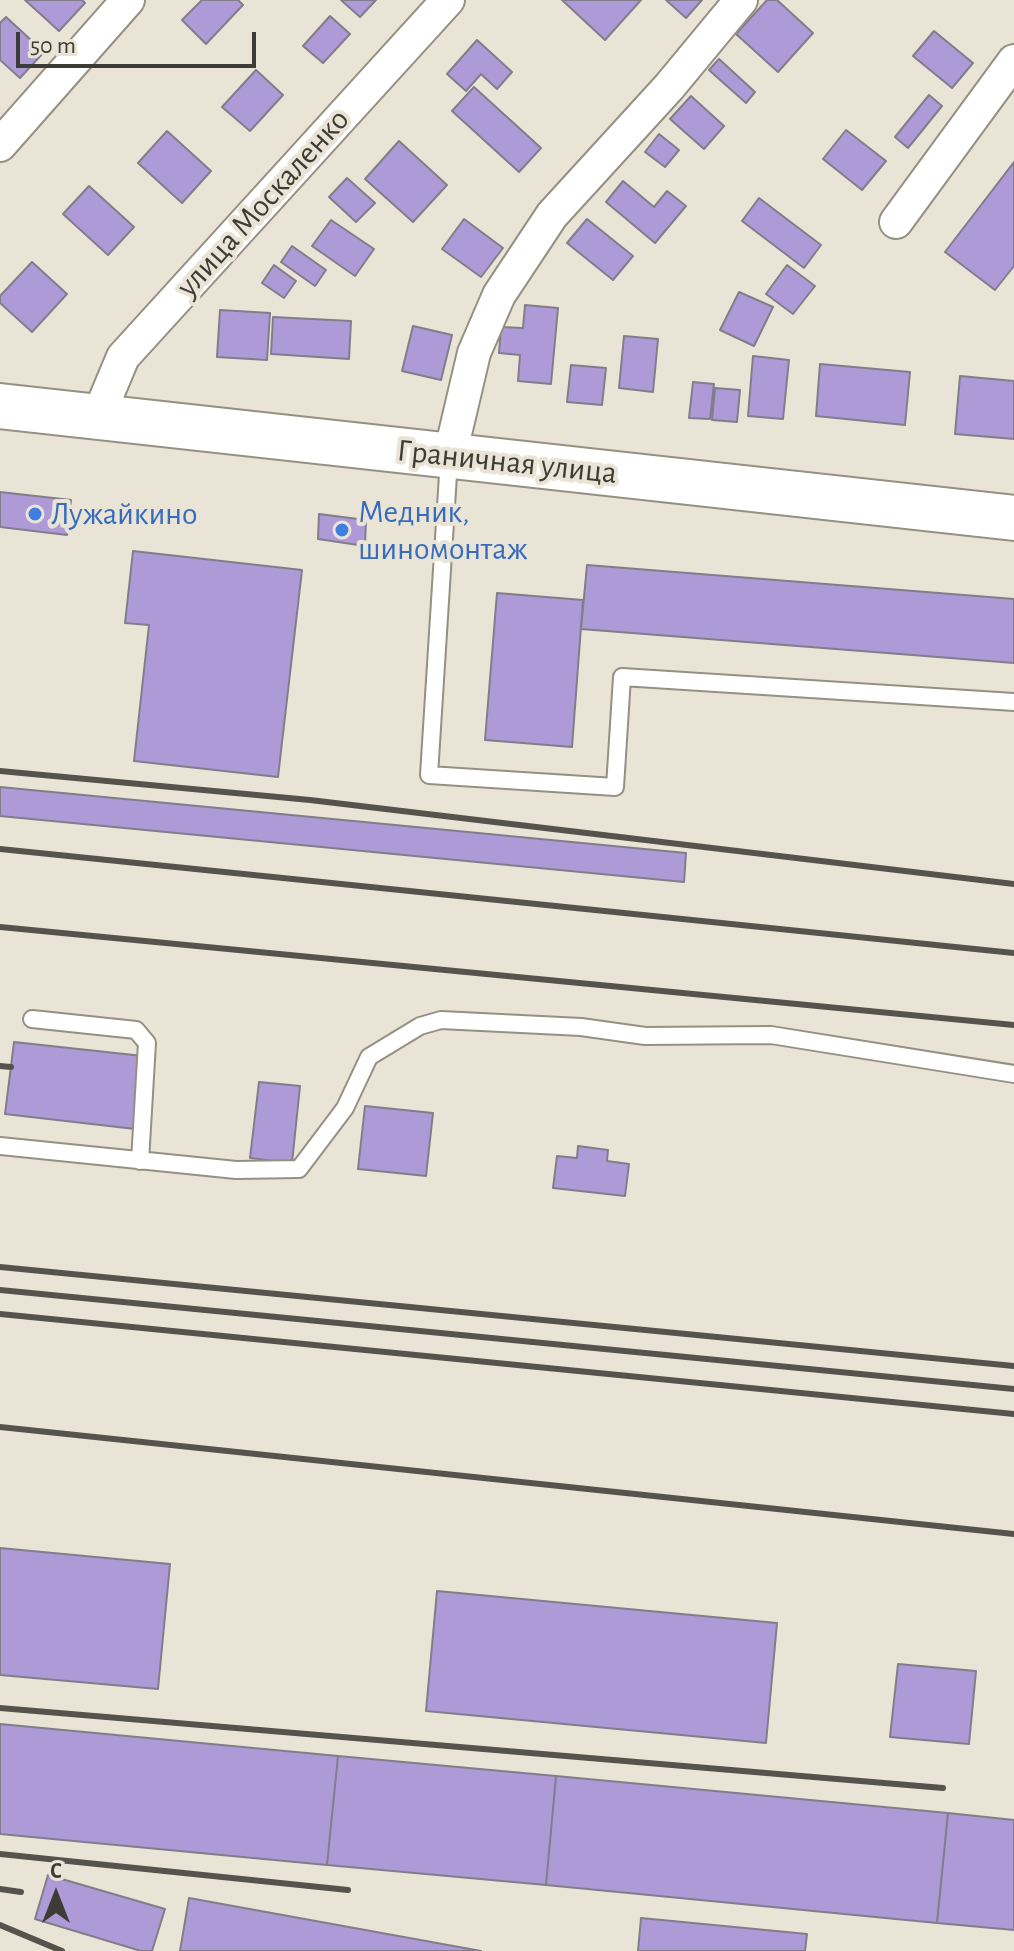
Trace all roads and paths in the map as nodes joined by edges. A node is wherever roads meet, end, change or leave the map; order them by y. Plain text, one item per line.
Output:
1 (128, 0) edge
2 (448, 0) edge
3 (741, 0) edge
4 (1014, 61) edge
5 (0, 145) edge
6 (896, 222) dead end
7 (0, 406) edge
8 (97, 419) junction
9 (450, 455) junction
10 (1014, 518) edge
11 (1014, 702) edge
12 (32, 1019) dead end
13 (1014, 1074) edge
14 (0, 1146) edge
15 (140, 1161) junction

1 - 5 street
2 - 8 street, улица Москаленко
3 - 9 street
4 - 6 street
7 - 8 main road, Граничная улица
8 - 9 main road, Граничная улица
9 - 10 main road, Граничная улица
9 - 11 lane
12 - 15 lane
13 - 15 lane
14 - 15 lane

